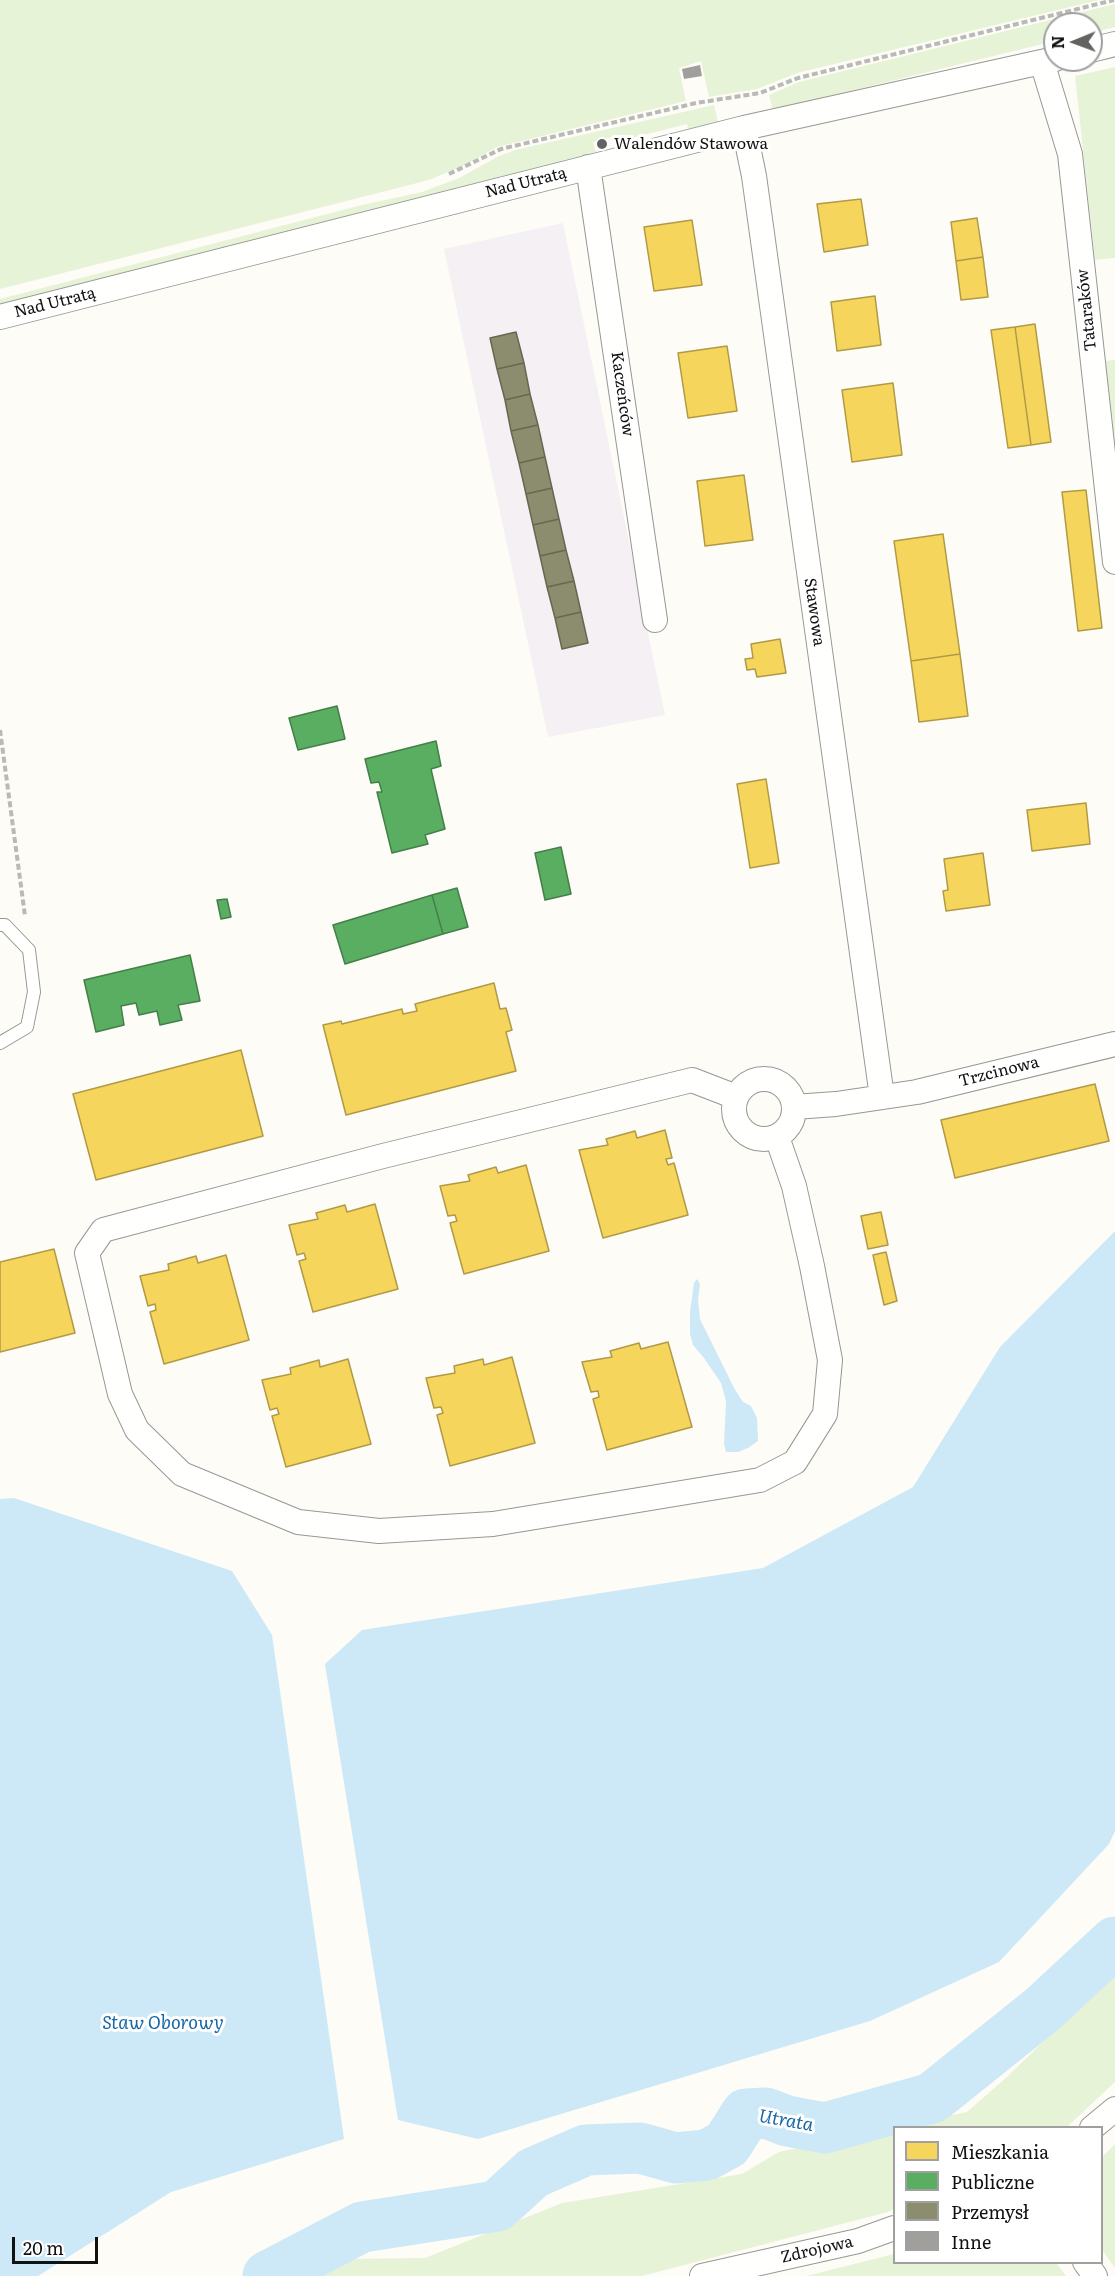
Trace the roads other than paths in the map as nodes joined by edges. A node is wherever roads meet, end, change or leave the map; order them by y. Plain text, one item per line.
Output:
1 (1043, 62) edge
2 (1051, 72) edge
3 (744, 128) junction
4 (588, 167) junction
5 (0, 317) edge
6 (1115, 562) edge
7 (655, 620) dead end
8 (0, 925) edge
9 (0, 1043) edge
10 (1115, 1044) edge
11 (736, 1097) junction
12 (882, 1097) junction
13 (794, 1107) junction
14 (777, 1137) junction
15 (1115, 2109) edge
16 (1093, 2126) edge
17 (893, 2228) edge
18 (702, 2276) edge

1 - 3 street, Nad Utratą
2 - 6 street, Tataraków
3 - 4 street, Nad Utratą
3 - 12 street, Stawowa
4 - 5 street, Nad Utratą
4 - 7 street, Kaczeńców
8 - 9 lane
10 - 12 street, Trzcinowa
11 - 13 street
11 - 14 street
11 - 14 street
12 - 13 street, Trzcinowa
13 - 14 street
15 - 16 street
17 - 18 street, Zdrojowa

